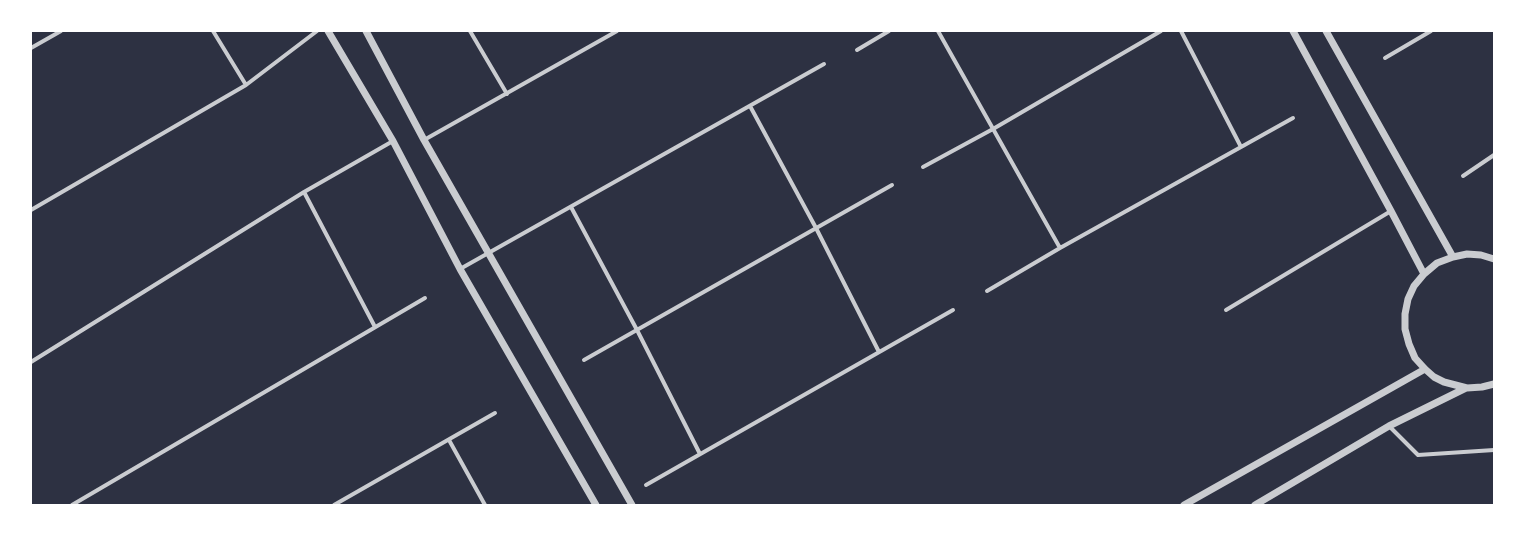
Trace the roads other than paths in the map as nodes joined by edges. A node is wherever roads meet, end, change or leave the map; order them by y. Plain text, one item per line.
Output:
1 (61, 31) edge
2 (213, 31) edge
3 (317, 31) edge
4 (328, 31) edge
5 (366, 31) edge
6 (470, 31) edge
7 (617, 31) edge
8 (889, 31) edge
9 (938, 31) edge
10 (1161, 31) edge
11 (1182, 31) edge
12 (1292, 31) edge
13 (1326, 31) edge
14 (1432, 31) edge
15 (31, 48) edge
16 (857, 50) dead end
17 (1385, 58) dead end
18 (824, 64) dead end
19 (246, 85) junction
20 (507, 94) junction
21 (750, 106) junction
22 (1293, 118) dead end
23 (993, 129) junction
24 (424, 140) junction
25 (393, 141) junction
26 (1241, 146) junction
27 (1494, 155) edge
28 (923, 167) dead end
29 (1464, 176) dead end
30 (892, 185) dead end
31 (304, 192) junction
32 (571, 207) junction
33 (31, 210) edge
34 (1391, 210) junction
35 (816, 228) junction
36 (1060, 248) junction
37 (488, 253) junction
38 (1453, 257) junction
39 (1494, 259) edge
40 (460, 269) junction
41 (1424, 274) junction
42 (987, 291) dead end
43 (425, 298) dead end
44 (953, 310) dead end
45 (1226, 310) dead end
46 (375, 327) junction
47 (637, 330) junction
48 (880, 352) junction
49 (584, 360) dead end
50 (31, 362) edge
51 (1425, 369) junction
52 (1494, 384) edge
53 (1467, 388) junction
54 (495, 413) dead end
55 (1389, 426) junction
56 (449, 440) junction
57 (1494, 450) edge
58 (700, 454) junction
59 (646, 485) dead end
60 (72, 505) edge
61 (334, 505) edge
62 (485, 505) edge
63 (596, 505) edge
64 (632, 505) edge
65 (1184, 505) edge
66 (1255, 505) edge

1 - 15 street
2 - 19 street
3 - 19 street
4 - 25 street
5 - 24 street
6 - 20 street
7 - 20 street
8 - 16 street
9 - 23 street
10 - 23 street
11 - 26 street
12 - 34 street
13 - 38 street
14 - 17 street
18 - 21 street
19 - 33 street
20 - 24 street
21 - 32 street
21 - 35 street
22 - 26 street
23 - 28 street
23 - 36 street
24 - 37 street
25 - 31 street
25 - 40 street
26 - 36 street
27 - 29 street
30 - 35 street
31 - 46 street
31 - 50 street
32 - 37 street
32 - 47 street
34 - 41 street
34 - 45 street
35 - 47 street
35 - 48 street
36 - 42 street
37 - 40 street
37 - 64 street
38 - 39 street
38 - 41 street
40 - 63 street
41 - 51 street
43 - 46 street
44 - 48 street
46 - 60 street
47 - 49 street
47 - 58 street
48 - 58 street
51 - 53 street
51 - 65 street
52 - 53 street
53 - 55 street
54 - 56 street
55 - 57 street
55 - 66 street
56 - 61 street
56 - 62 street
58 - 59 street

